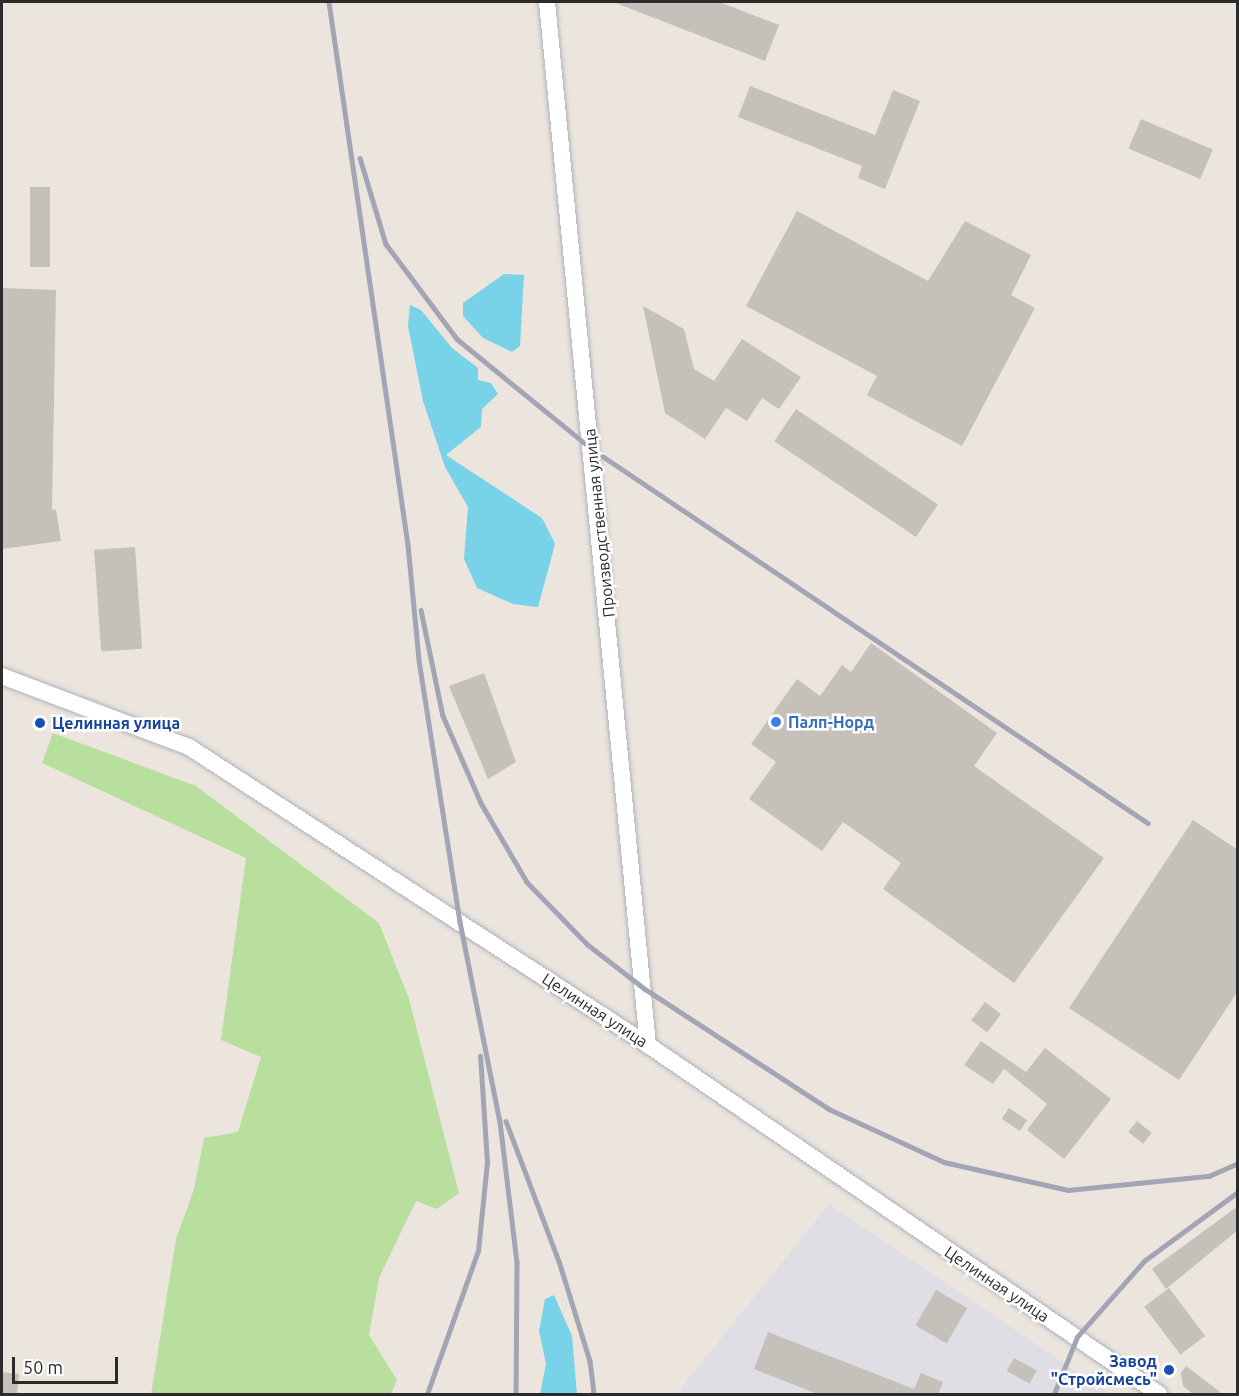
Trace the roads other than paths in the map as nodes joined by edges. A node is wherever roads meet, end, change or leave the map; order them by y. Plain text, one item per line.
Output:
1 (547, 2) edge
2 (2, 676) edge
3 (648, 1045) junction
4 (1159, 1395) edge

1 - 3 street, Производственная улица
2 - 3 street, Целинная улица
3 - 4 street, Целинная улица

